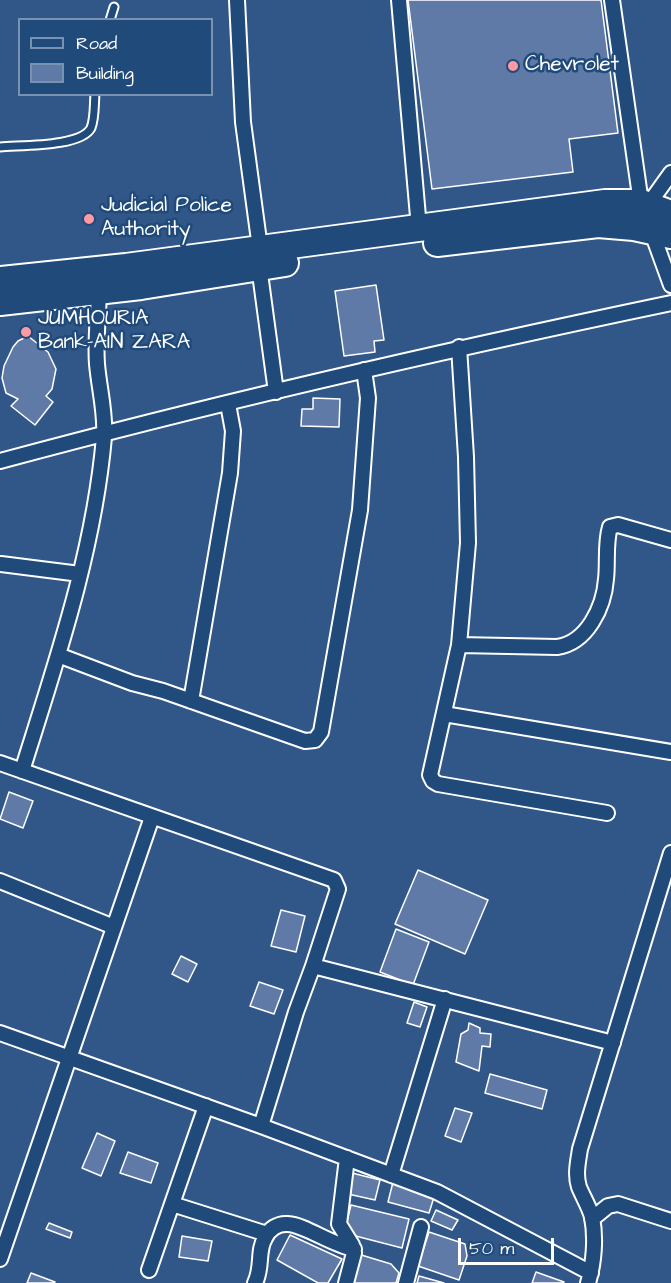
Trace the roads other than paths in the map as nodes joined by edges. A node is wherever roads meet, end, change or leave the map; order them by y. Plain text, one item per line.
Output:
1 (237, 0) edge
2 (399, 0) edge
3 (612, 0) edge
4 (114, 7) dead end
5 (111, 18) edge
6 (95, 96) edge
7 (0, 147) edge
8 (671, 173) edge
9 (653, 207) edge
10 (419, 228) junction
11 (661, 232) edge
12 (260, 257) junction
13 (0, 280) edge
14 (99, 280) junction
15 (671, 285) edge
16 (0, 302) edge
17 (671, 303) edge
18 (459, 347) junction
19 (364, 370) junction
20 (276, 392) junction
21 (228, 404) junction
22 (104, 434) junction
23 (0, 461) edge
24 (671, 540) edge
25 (1, 564) edge
26 (80, 574) junction
27 (459, 645) junction
28 (58, 655) junction
29 (191, 702) junction
30 (444, 714) junction
31 (671, 752) edge
32 (0, 763) edge
33 (22, 771) junction
34 (608, 813) dead end
35 (152, 817) junction
36 (671, 853) edge
37 (0, 881) edge
38 (114, 927) junction
39 (313, 966) junction
40 (445, 999) junction
41 (0, 1032) edge
42 (613, 1043) junction
43 (70, 1057) junction
44 (206, 1106) junction
45 (261, 1126) junction
46 (347, 1158) junction
47 (391, 1175) junction
48 (172, 1204) junction
49 (592, 1219) junction
50 (671, 1221) edge
51 (421, 1227) dead end
52 (267, 1234) junction
53 (354, 1249) junction
54 (0, 1259) edge
55 (149, 1270) dead end
56 (589, 1278) edge
57 (255, 1283) edge
58 (346, 1283) edge
59 (406, 1283) edge

1 - 12 street
2 - 10 street
3 - 9 street
4 - 5 lane
6 - 7 lane
8 - 9 street
9 - 10 highway
10 - 12 highway
11 - 12 highway
11 - 15 street
12 - 14 highway
12 - 20 street
13 - 14 highway
14 - 16 highway
14 - 22 street
17 - 18 street
18 - 19 street
18 - 27 street
19 - 20 street
19 - 29 street
20 - 21 street
21 - 22 street
21 - 29 street
22 - 23 street
22 - 26 street
24 - 27 street
25 - 26 street
26 - 28 street
27 - 30 street
28 - 29 street
28 - 33 street
30 - 31 street
30 - 34 street
32 - 33 street
33 - 35 street
35 - 38 street
35 - 39 street
36 - 42 street
37 - 38 street
38 - 43 street
39 - 40 street
39 - 45 street
40 - 42 street
40 - 47 street
41 - 43 street
42 - 49 street
43 - 44 street
43 - 54 street
44 - 45 street
44 - 48 street
45 - 46 street
46 - 47 street
46 - 53 street
47 - 56 street
48 - 52 street
48 - 55 street
49 - 50 street
49 - 56 street
51 - 59 street
52 - 53 street
52 - 57 street
53 - 58 street

